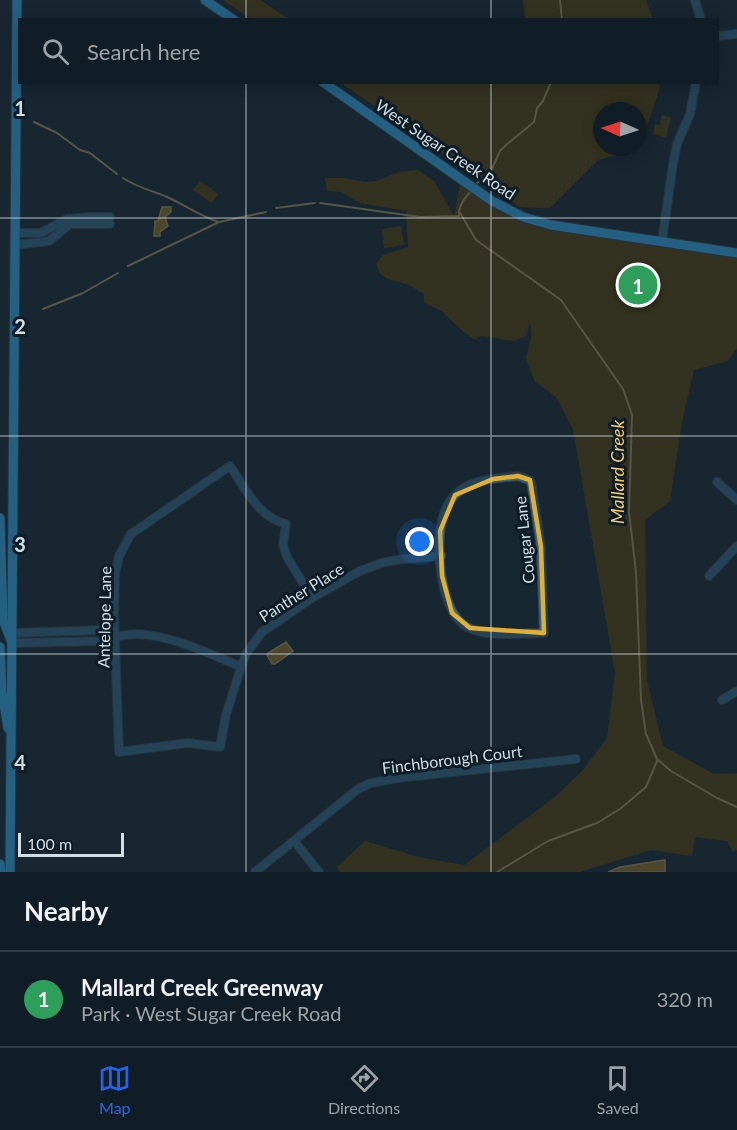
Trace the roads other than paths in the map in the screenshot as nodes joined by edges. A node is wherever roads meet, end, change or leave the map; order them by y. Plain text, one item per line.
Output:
1 (17, 0) edge
2 (205, 0) edge
3 (695, 0) edge
4 (231, 18) edge
5 (700, 18) edge
6 (737, 34) edge
7 (719, 36) edge
8 (326, 84) edge
9 (696, 84) edge
10 (15, 233) junction
11 (662, 241) junction
12 (15, 245) junction
13 (737, 253) edge
14 (717, 482) dead end
15 (737, 500) edge
16 (0, 519) edge
17 (737, 546) edge
18 (441, 556) junction
19 (709, 576) dead end
20 (312, 598) junction
21 (115, 636) junction
22 (12, 638) junction
23 (0, 647) edge
24 (241, 667) junction
25 (737, 692) edge
26 (722, 700) dead end
27 (11, 742) junction
28 (220, 747) joint
29 (576, 759) dead end
30 (294, 841) junction
31 (0, 864) edge
32 (1, 872) edge
33 (10, 872) edge
34 (255, 872) edge
35 (319, 872) edge

1 - 10 main road
2 - 4 main road
3 - 5 street
6 - 7 street
8 - 11 main road, West Sugar Creek Road
9 - 11 street
10 - 12 main road
10 - 12 street
11 - 13 main road, West Sugar Creek Road
12 - 22 main road
14 - 15 street
16 - 22 main road
17 - 19 street
18 - 18 street, Cougar Lane
18 - 20 street, Panther Place
20 - 21 street, Antelope Lane
20 - 24 street, Panther Place
21 - 22 street
21 - 24 street
21 - 28 street, Antelope Lane
22 - 27 main road
23 - 27 main road
24 - 28 street, Panther Place
25 - 26 street
27 - 33 main road
29 - 30 street, Finchborough Court
30 - 34 street, Finchborough Court
30 - 35 street
31 - 32 main road

